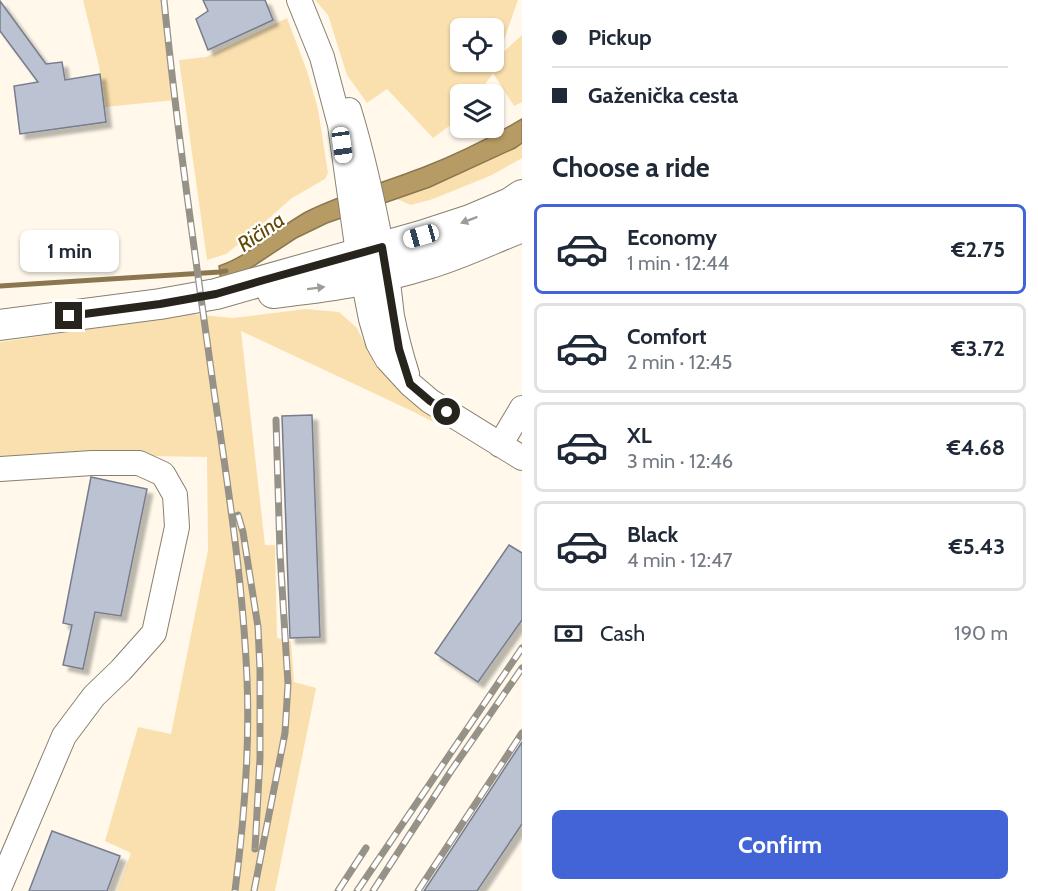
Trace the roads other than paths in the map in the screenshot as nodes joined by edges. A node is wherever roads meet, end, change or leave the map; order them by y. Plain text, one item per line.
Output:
1 (299, 0) edge
2 (522, 195) edge
3 (522, 227) edge
4 (373, 263) junction
5 (0, 325) edge
6 (522, 408) edge
7 (500, 445) junction
8 (522, 458) edge
9 (0, 469) edge
10 (0, 886) edge

1 - 4 street
2 -> 4 main road
3 - 4 main road
4 - 5 main road
4 - 7 street
6 - 7 street
7 - 8 street
9 - 10 street

